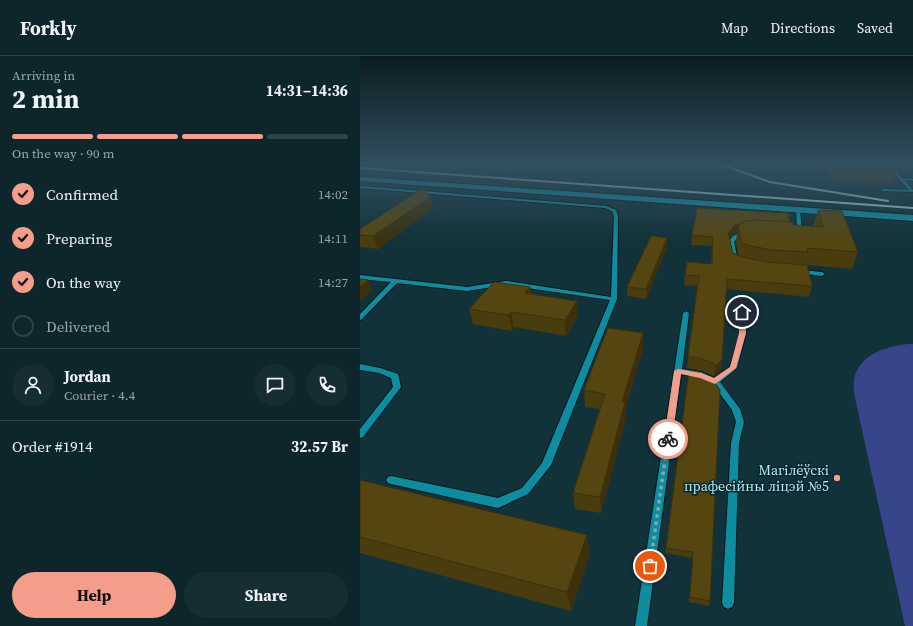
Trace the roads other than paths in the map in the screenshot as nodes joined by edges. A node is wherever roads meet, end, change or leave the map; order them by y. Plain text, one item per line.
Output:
1 (392, 190) edge
2 (510, 190) edge
3 (883, 190) dead end
4 (912, 191) edge
5 (798, 210) junction
6 (913, 218) edge
7 (749, 234) edge
8 (792, 235) edge
9 (741, 266) edge
10 (792, 271) edge
11 (822, 274) dead end
12 (360, 277) edge
13 (396, 281) junction
14 (614, 299) junction
15 (742, 312) dead end
16 (686, 313) dead end
17 (360, 318) edge
18 (360, 367) edge
19 (678, 371) junction
20 (715, 381) junction
21 (360, 435) edge
22 (391, 480) dead end
23 (728, 603) dead end
24 (641, 626) edge

1 - 14 lane
2 - 5 street
3 - 4 lane
5 - 6 street
5 - 8 lane
7 - 9 lane
10 - 11 lane
12 - 13 lane
13 - 14 lane
13 - 17 lane
14 - 22 lane
15 - 20 lane
16 - 19 lane
18 - 21 lane
19 - 20 lane
19 - 24 lane
20 - 23 lane

